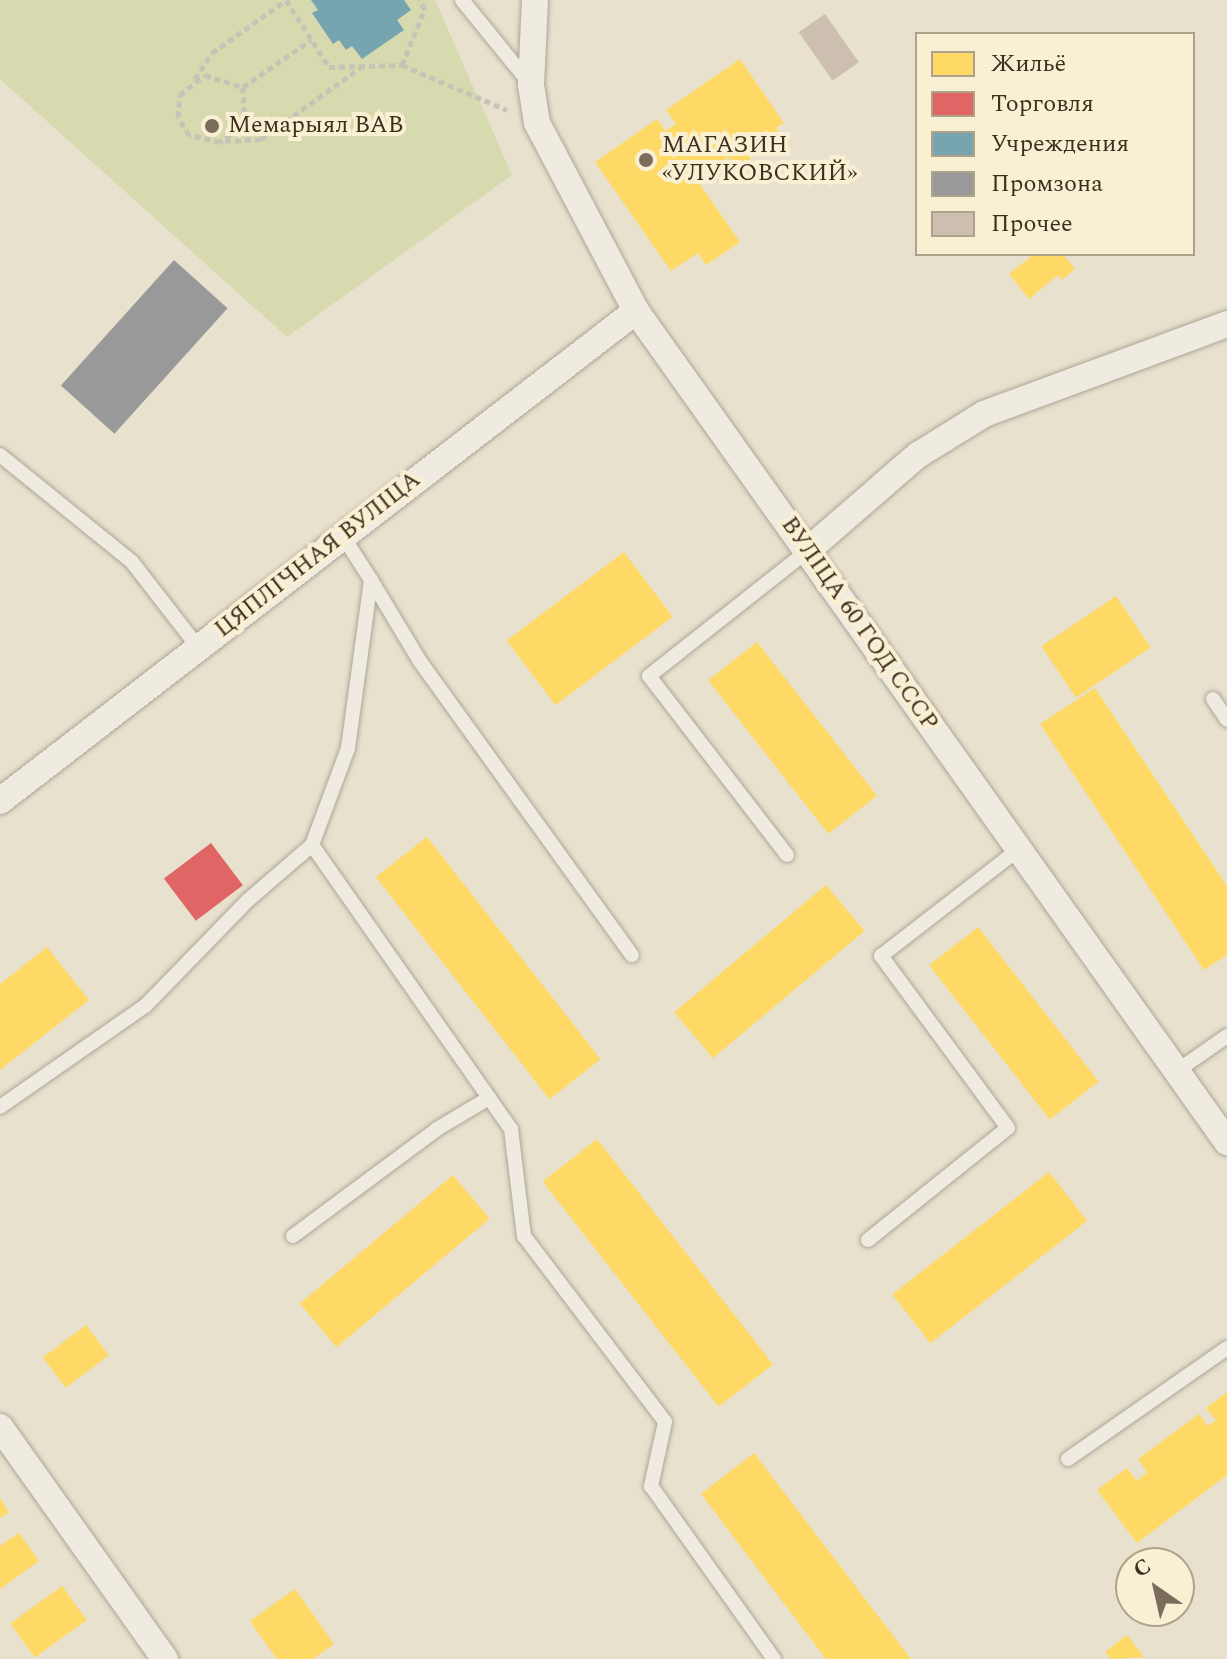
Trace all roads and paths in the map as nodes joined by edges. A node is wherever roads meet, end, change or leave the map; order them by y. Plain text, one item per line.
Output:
1 (285, 0) edge
2 (419, 0) edge
3 (462, 0) edge
4 (535, 0) edge
5 (311, 40) junction
6 (402, 65) junction
7 (362, 66) junction
8 (194, 79) junction
9 (531, 85) junction
10 (243, 87) junction
11 (537, 123) junction
12 (220, 142) junction
13 (636, 311) junction
14 (1227, 324) edge
15 (0, 455) edge
16 (343, 536) junction
17 (807, 551) junction
18 (371, 580) junction
19 (198, 647) junction
20 (1213, 699) dead end
21 (1227, 720) edge
22 (0, 801) edge
23 (312, 845) junction
24 (1019, 849) junction
25 (787, 855) dead end
26 (632, 955) dead end
27 (1227, 1036) edge
28 (1177, 1071) junction
29 (489, 1098) junction
30 (0, 1107) edge
31 (1227, 1142) edge
32 (293, 1236) dead end
33 (868, 1240) dead end
34 (1227, 1348) edge
35 (0, 1427) edge
36 (1068, 1459) dead end
37 (165, 1659) edge
38 (774, 1659) edge

1 - 5 path
1 - 8 path
2 - 6 path
3 - 9 lane
4 - 9 street, ВУЛІЦА 60 ГОД СССР
5 - 7 path
5 - 10 path
6 - 7 path
6 - 11 path
7 - 12 path
8 - 10 path
8 - 12 path
9 - 11 street, ВУЛІЦА 60 ГОД СССР
10 - 12 path
11 - 13 street, ВУЛІЦА 60 ГОД СССР
13 - 16 street, ЦЯПЛІЧНАЯ ВУЛІЦА
13 - 17 street, ВУЛІЦА 60 ГОД СССР
14 - 17 street
15 - 19 lane
16 - 18 lane
16 - 19 street, ЦЯПЛІЧНАЯ ВУЛІЦА
17 - 24 street, ВУЛІЦА 60 ГОД СССР
17 - 25 lane
18 - 23 lane
18 - 26 lane
19 - 22 street, ЦЯПЛІЧНАЯ ВУЛІЦА
20 - 21 lane
23 - 29 lane
23 - 30 lane
24 - 28 street, ВУЛІЦА 60 ГОД СССР
24 - 33 lane
27 - 28 lane
28 - 31 street, ВУЛІЦА 60 ГОД СССР
29 - 32 lane
29 - 38 lane
34 - 36 lane
35 - 37 street

